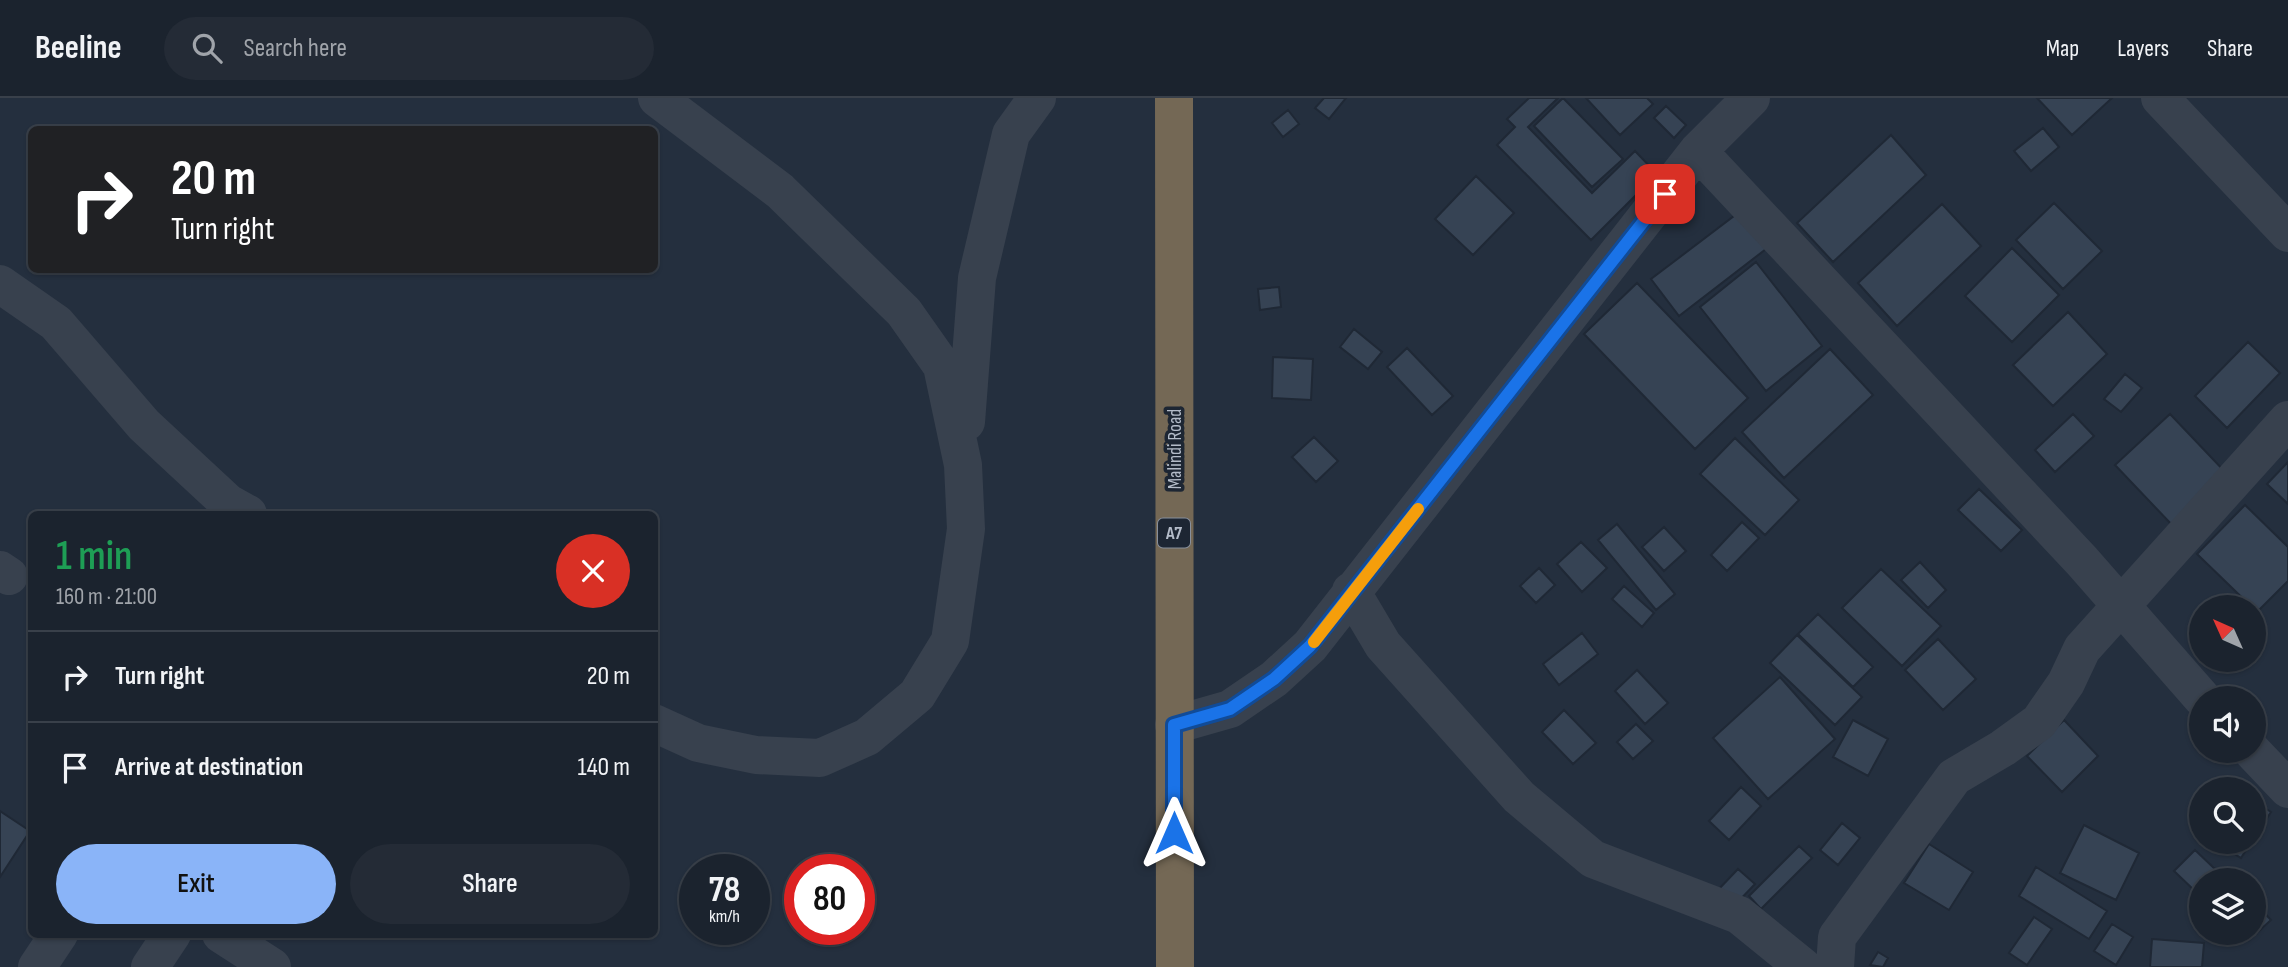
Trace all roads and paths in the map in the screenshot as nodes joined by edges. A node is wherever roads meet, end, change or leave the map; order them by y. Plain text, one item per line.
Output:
1 (657, 98) edge
2 (1037, 98) edge
3 (1174, 98) edge
4 (1751, 98) edge
5 (2160, 98) edge
6 (1698, 151) junction
7 (2288, 233) edge
8 (0, 284) edge
9 (2288, 420) edge
10 (963, 466) junction
11 (243, 511) edge
12 (1352, 591) junction
13 (2120, 605) junction
14 (2191, 686) edge
15 (658, 725) edge
16 (1174, 725) junction
17 (2263, 763) edge
18 (2288, 789) edge
19 (56, 938) edge
20 (169, 938) edge
21 (227, 938) edge
22 (37, 967) edge
23 (150, 967) edge
24 (272, 967) edge
25 (1175, 967) edge
26 (1802, 967) edge
27 (1835, 967) edge

1 - 10 street
2 - 10 street
3 - 16 highway, Malindi Road / A7
4 - 6 street
5 - 7 street
6 - 12 street
6 - 13 street
8 - 11 street
9 - 13 street
10 - 15 street
12 - 16 street
12 - 26 street
13 - 14 street
13 - 27 street
16 - 25 highway, Malindi Road / A7
17 - 18 street
19 - 22 street
20 - 23 street
21 - 24 street

